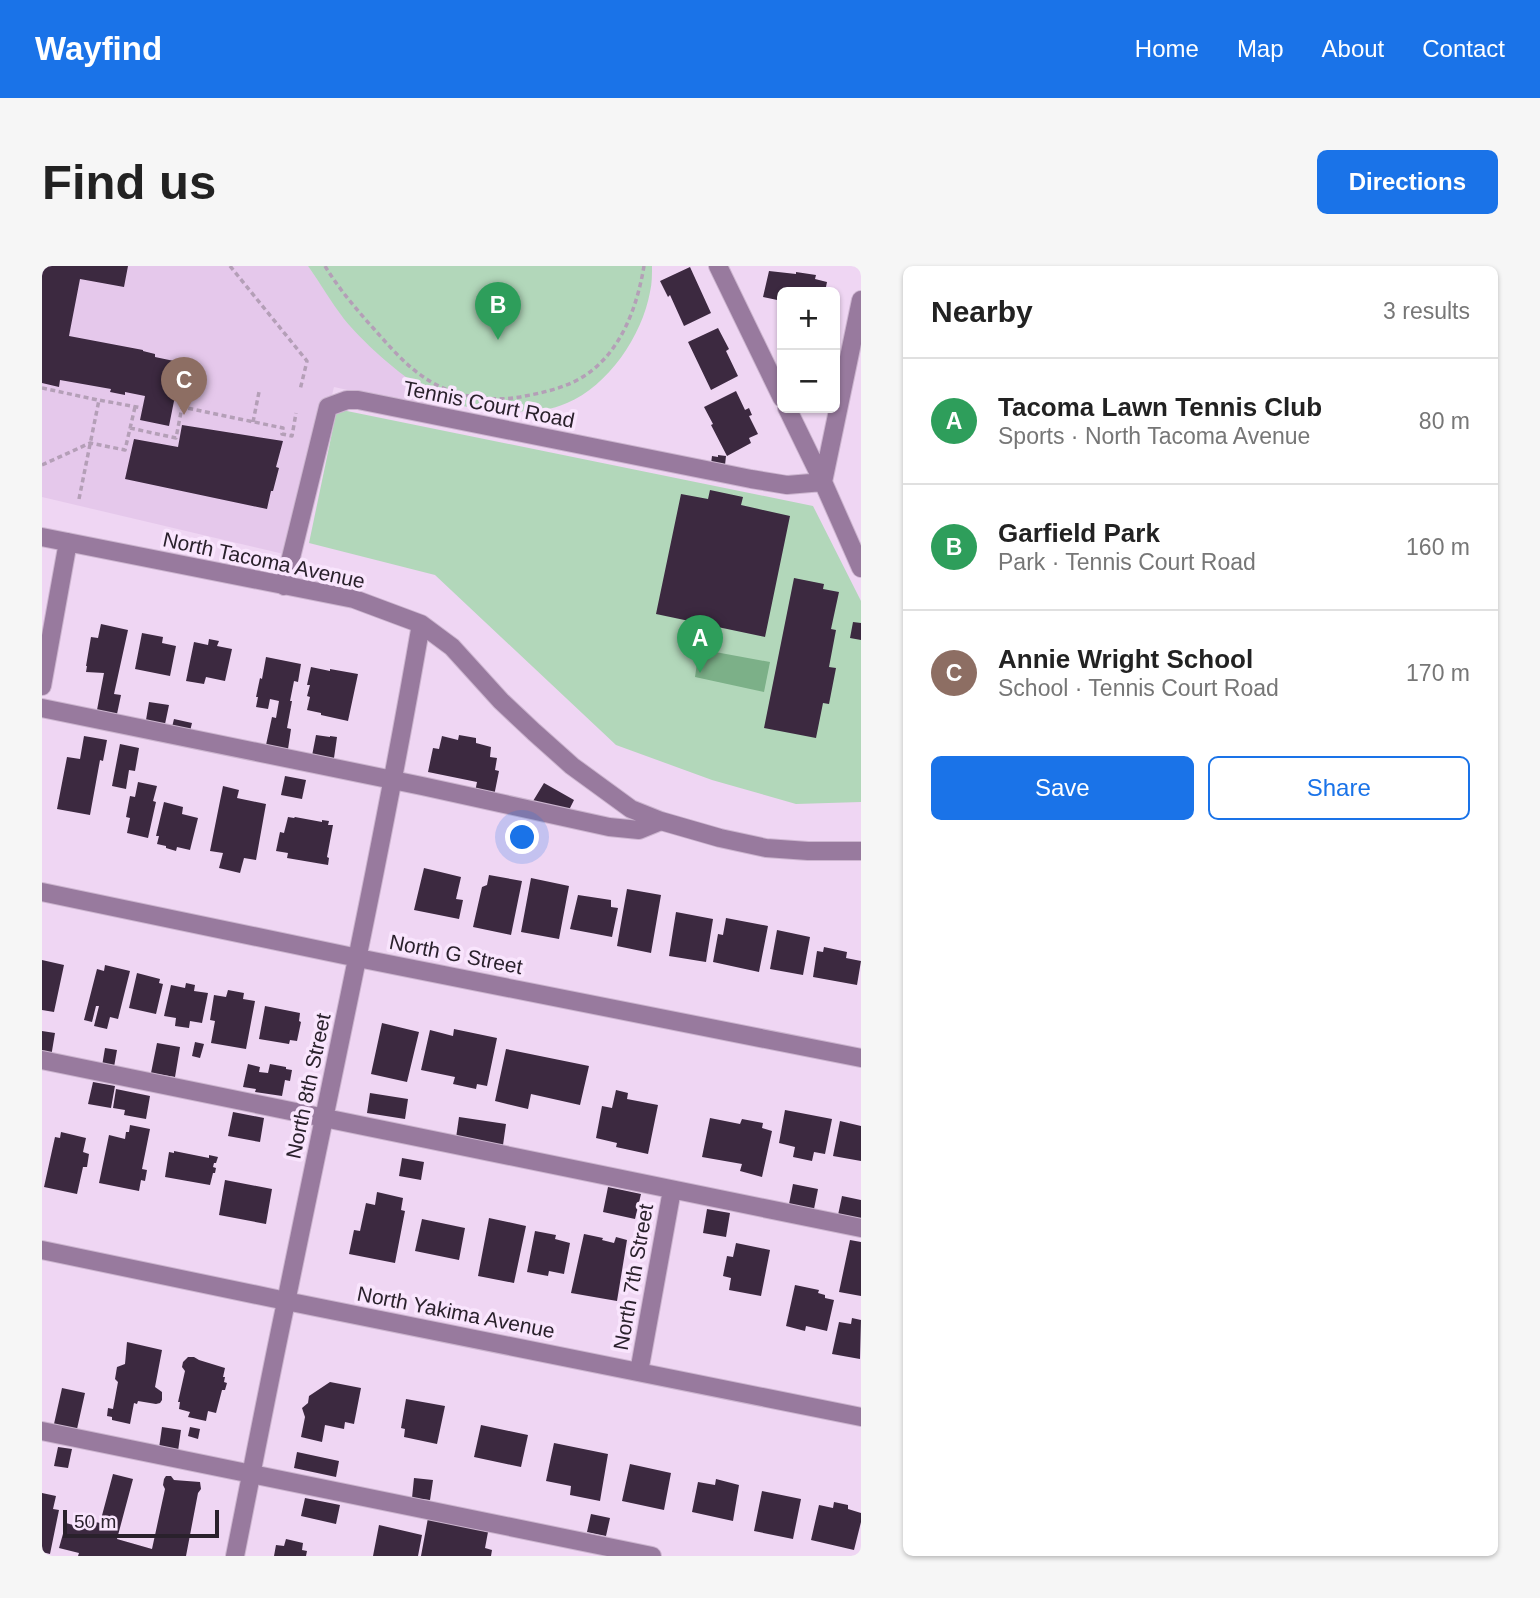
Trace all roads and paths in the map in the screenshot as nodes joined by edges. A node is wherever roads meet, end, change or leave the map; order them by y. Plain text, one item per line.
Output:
1 (230, 266) edge
2 (325, 266) edge
3 (644, 266) edge
4 (718, 266) edge
5 (861, 300) edge
6 (857, 339) edge
7 (42, 388) edge
8 (777, 388) edge
9 (300, 390) dead end
10 (259, 392) dead end
11 (99, 400) junction
12 (135, 407) junction
13 (142, 408) dead end
14 (296, 413) dead end
15 (789, 413) edge
16 (253, 422) junction
17 (130, 428) junction
18 (292, 436) junction
19 (301, 438) dead end
20 (90, 443) junction
21 (42, 466) edge
22 (823, 482) junction
23 (79, 499) dead end
24 (42, 537) edge
25 (68, 542) junction
26 (861, 568) edge
27 (284, 586) junction
28 (421, 624) junction
29 (42, 686) edge
30 (42, 708) edge
31 (393, 780) junction
32 (661, 821) junction
33 (861, 850) edge
34 (42, 892) edge
35 (358, 958) junction
36 (861, 1058) edge
37 (42, 1060) edge
38 (325, 1118) junction
39 (673, 1190) junction
40 (861, 1228) edge
41 (42, 1250) edge
42 (286, 1301) junction
43 (639, 1373) junction
44 (861, 1417) edge
45 (42, 1431) edge
46 (251, 1474) junction
47 (235, 1556) edge
48 (652, 1556) edge

1 - 9 path
2 - 3 path
4 - 8 street
5 - 6 street
6 - 22 street
7 - 11 path
10 - 16 path
11 - 12 path
11 - 20 path
12 - 13 path
12 - 17 path
14 - 18 path
15 - 22 street
16 - 17 path
16 - 18 path
17 - 20 path
18 - 19 path
20 - 21 path
20 - 23 path
22 - 26 street
22 - 27 street, Tennis Court Road
24 - 25 street, North Tacoma Avenue
25 - 27 street, North Tacoma Avenue
25 - 29 street
27 - 28 street, North Tacoma Avenue
28 - 31 street, North 8th Street
28 - 32 street, North Tacoma Avenue
30 - 31 street
31 - 32 street
31 - 35 street, North 8th Street
32 - 33 street, North Tacoma Avenue
34 - 35 street, North G Street
35 - 36 street, North G Street
35 - 38 street, North 8th Street
37 - 38 street
38 - 39 street
38 - 42 street, North 8th Street
39 - 40 street
39 - 43 street, North 7th Street
41 - 42 street, North Yakima Avenue
42 - 43 street, North Yakima Avenue
42 - 46 street, North 8th Street
43 - 44 street, North Yakima Avenue
45 - 46 street
46 - 47 street, North 8th Street
46 - 48 street

